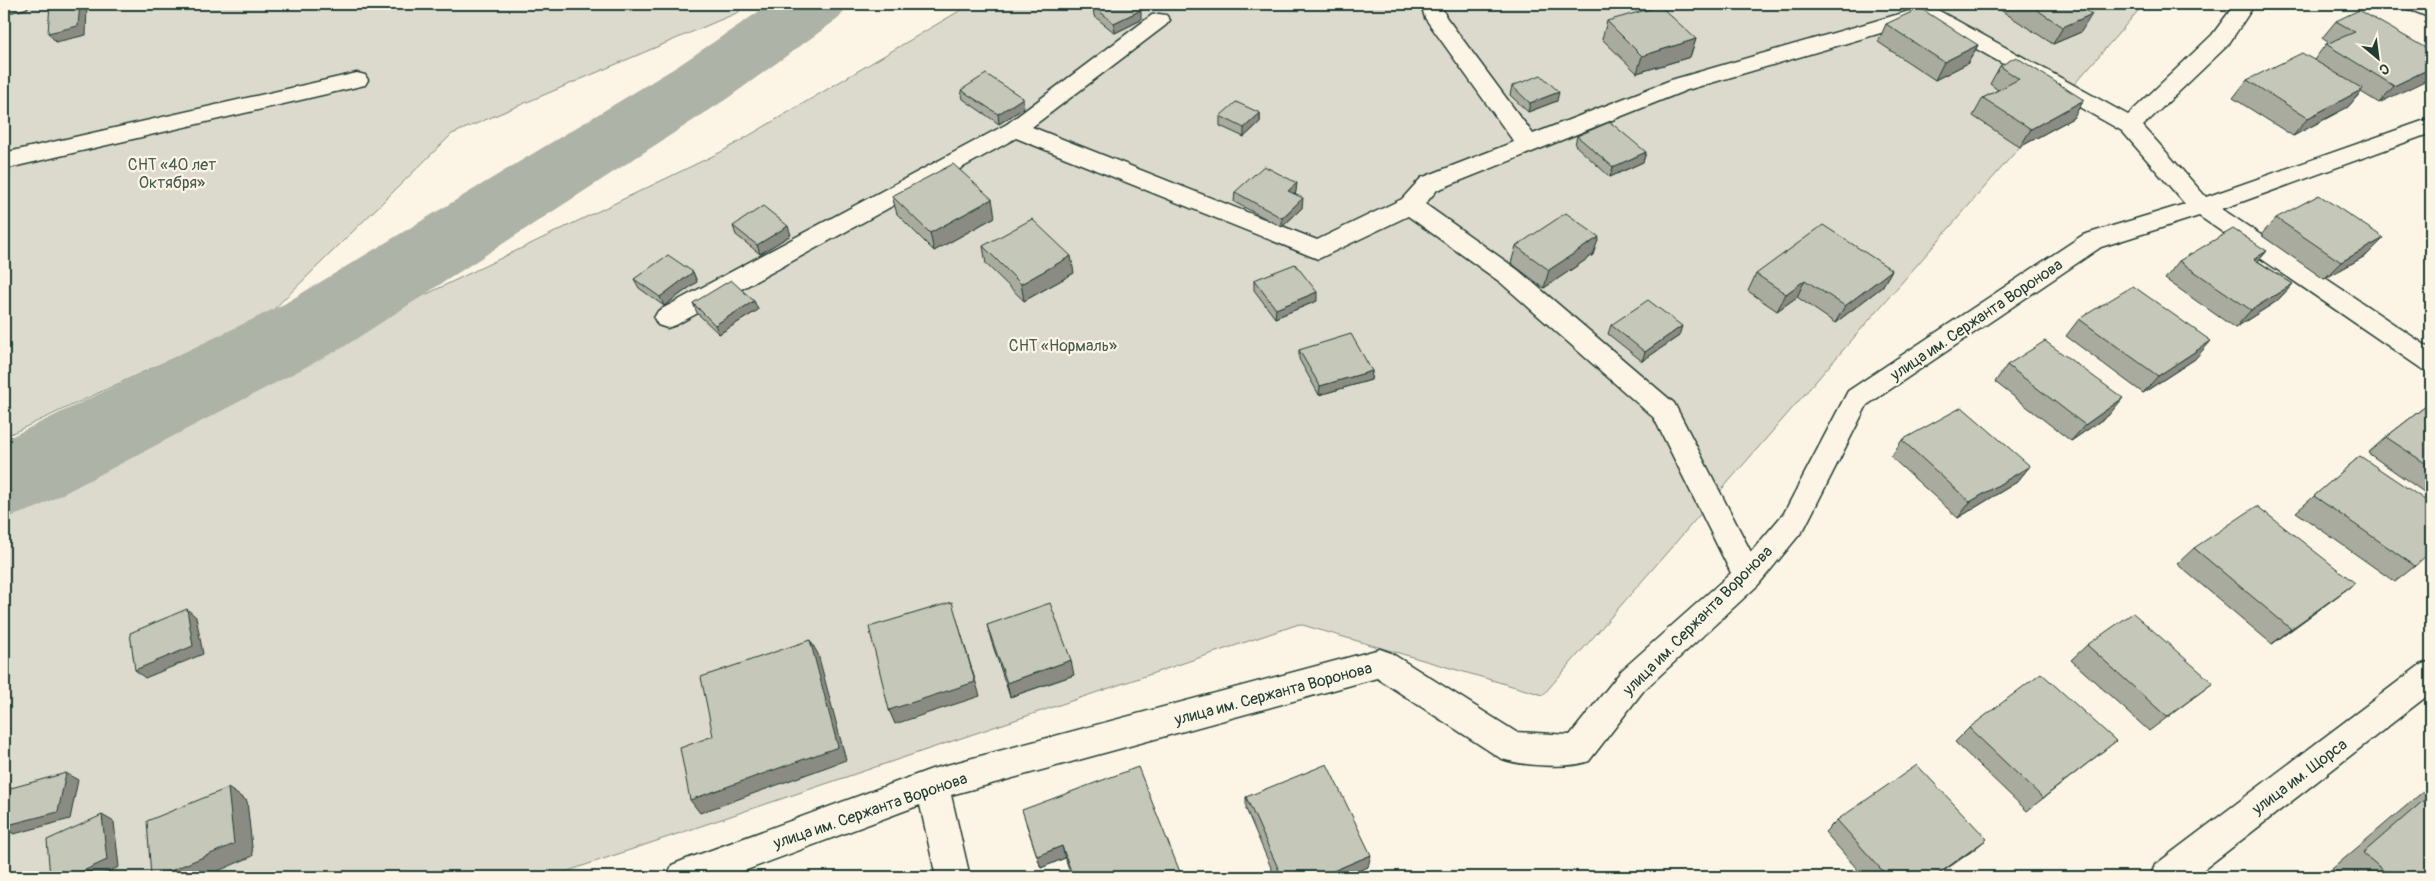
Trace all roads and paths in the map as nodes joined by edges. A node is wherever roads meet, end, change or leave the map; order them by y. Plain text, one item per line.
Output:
1 (19, 4) edge
2 (1431, 4) edge
3 (2246, 4) edge
4 (2413, 4) edge
5 (4, 7) edge
6 (1927, 8) edge
7 (2431, 12) edge
8 (1160, 20) dead end
9 (358, 80) dead end
10 (2431, 125) edge
11 (2130, 126) junction
12 (1015, 129) junction
13 (1528, 144) junction
14 (4, 161) edge
15 (1410, 205) junction
16 (2202, 207) junction
17 (666, 318) dead end
18 (2431, 362) edge
19 (1748, 576) junction
20 (2431, 675) edge
21 (932, 785) junction
22 (684, 877) edge
23 (953, 877) edge
24 (2167, 877) edge

1 - 5 street
2 - 13 street
3 - 11 street
4 - 7 street
6 - 11 street
6 - 13 street
8 - 12 street
9 - 14 street
10 - 16 street, улица им. Сержанта Воронова
11 - 16 street
12 - 15 street
12 - 17 street
13 - 15 street
15 - 19 street
16 - 18 street
16 - 19 street, улица им. Сержанта Воронова
19 - 21 street, улица им. Сержанта Воронова
20 - 24 street, улица им. Щорса
21 - 22 street, улица им. Сержанта Воронова
21 - 23 street

